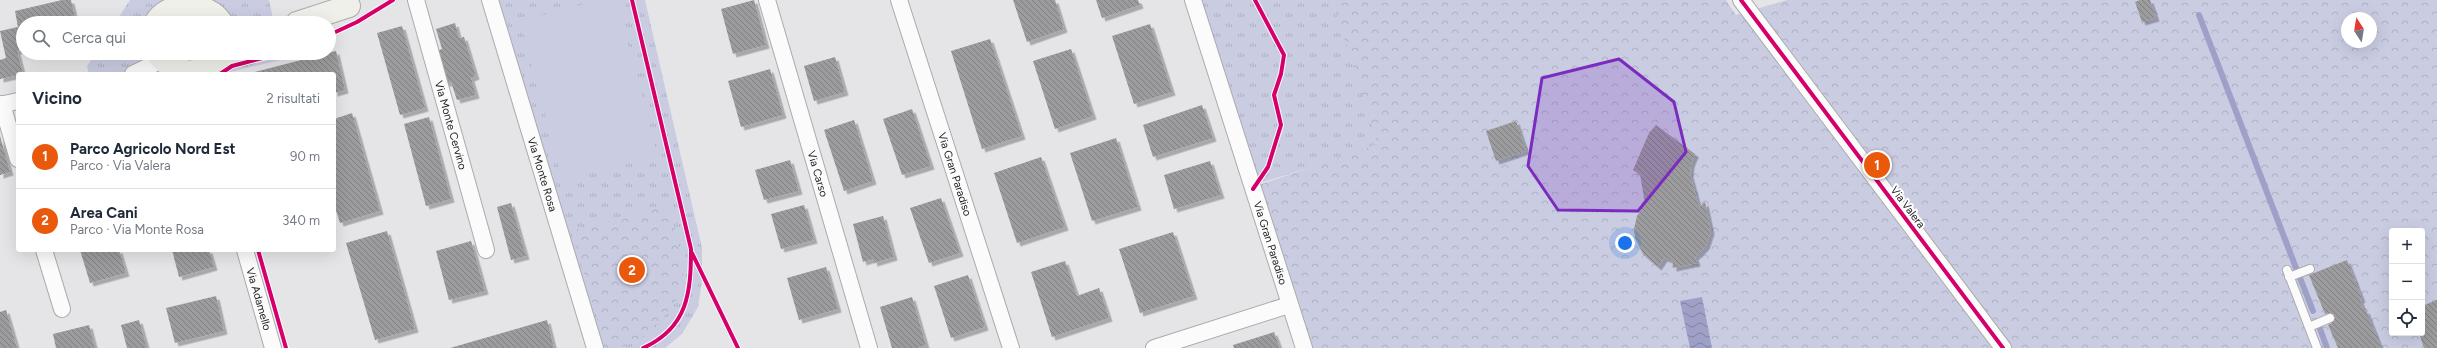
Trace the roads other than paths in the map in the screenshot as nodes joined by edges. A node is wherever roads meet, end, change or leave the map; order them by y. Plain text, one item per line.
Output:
1 (185, 0) edge
2 (416, 0) edge
3 (490, 0) edge
4 (767, 0) edge
5 (899, 0) edge
6 (1193, 0) edge
7 (1741, 0) edge
8 (354, 3) edge
9 (157, 13) edge
10 (217, 16) edge
11 (317, 16) edge
12 (332, 16) edge
13 (153, 60) edge
14 (163, 60) edge
15 (225, 60) edge
16 (212, 64) edge
17 (136, 72) edge
18 (182, 72) edge
19 (190, 72) edge
20 (16, 101) edge
21 (1, 104) edge
22 (16, 153) edge
23 (486, 250) dead end
24 (45, 252) edge
25 (246, 252) edge
26 (2310, 269) dead end
27 (1289, 305) junction
28 (62, 309) dead end
29 (2330, 318) dead end
30 (2309, 327) junction
31 (273, 348) edge
32 (595, 348) edge
33 (869, 348) edge
34 (1011, 348) edge
35 (1154, 348) edge
36 (1304, 348) edge
37 (2003, 348) edge
38 (2317, 348) edge

1 - 9 street
1 - 10 street
2 - 23 street, Via Monte Cervino
3 - 32 street, Via Monte Rosa
4 - 33 street, Via Carso
5 - 34 street, Via Gran Paradiso
6 - 27 street, Via Gran Paradiso
7 - 37 street, Via Valera
8 - 11 street
8 - 12 street
13 - 17 street
14 - 18 street
15 - 16 street
16 - 19 street
20 - 21 street
21 - 22 street
24 - 28 street
25 - 31 street, Via Adamello
26 - 30 lane
27 - 35 street
27 - 36 street, Via Gran Paradiso
29 - 30 lane
30 - 38 lane

